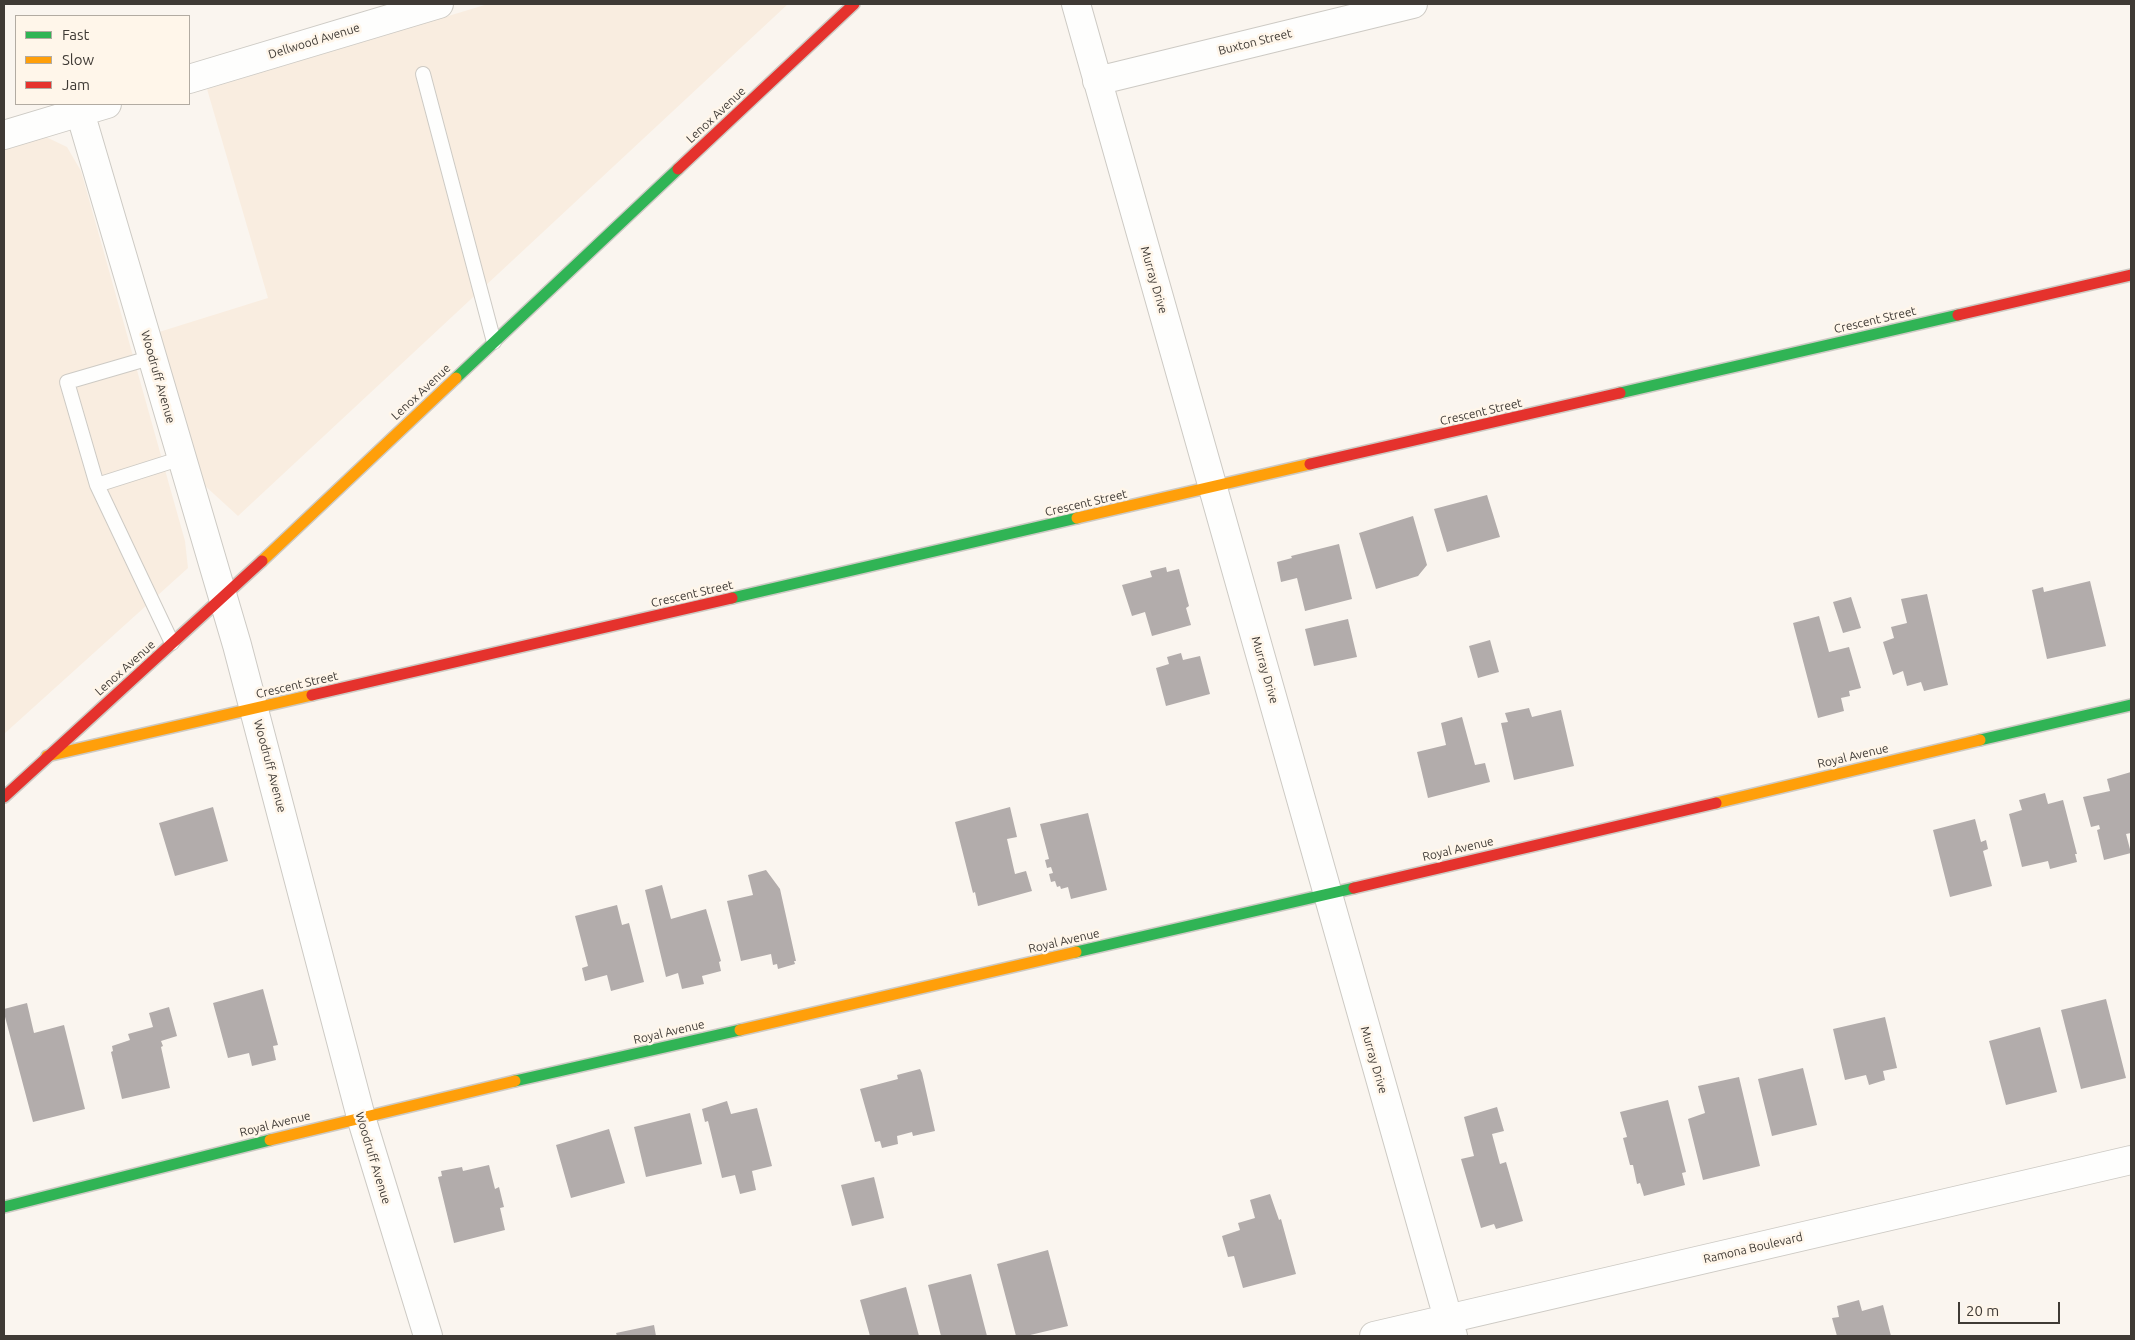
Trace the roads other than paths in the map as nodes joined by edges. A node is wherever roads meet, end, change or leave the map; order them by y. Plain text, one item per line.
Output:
1 (439, 4) edge
2 (854, 4) edge
3 (1076, 4) edge
4 (1413, 4) edge
5 (423, 74) dead end
6 (190, 79) edge
7 (1097, 81) junction
8 (104, 105) edge
9 (80, 112) junction
10 (4, 135) edge
11 (2131, 275) edge
12 (494, 342) junction
13 (152, 358) junction
14 (182, 458) junction
15 (97, 485) junction
16 (1214, 488) junction
17 (223, 597) junction
18 (172, 643) junction
19 (2131, 705) edge
20 (255, 709) junction
21 (47, 756) junction
22 (4, 797) edge
23 (1327, 894) junction
24 (361, 1117) junction
25 (2131, 1160) edge
26 (4, 1207) edge
27 (1450, 1328) edge
28 (428, 1336) edge
29 (1374, 1336) edge

1 - 6 street, Dellwood Avenue
2 - 12 street, Lenox Avenue
3 - 7 street, Murray Drive
4 - 7 street, Buxton Street
5 - 12 lane
7 - 16 street, Murray Drive
8 - 9 street
9 - 10 street
9 - 13 street, Woodruff Avenue
11 - 16 street, Crescent Street
12 - 17 street, Lenox Avenue
13 - 14 street, Woodruff Avenue
13 - 15 lane
14 - 15 lane
14 - 17 street, Woodruff Avenue
15 - 18 lane
16 - 20 street, Crescent Street
16 - 23 street, Murray Drive
17 - 18 street, Lenox Avenue
17 - 20 street, Woodruff Avenue
18 - 21 street, Lenox Avenue
19 - 23 street, Royal Avenue
20 - 21 street, Crescent Street
20 - 24 street, Woodruff Avenue
21 - 22 street, Lenox Avenue
23 - 24 street, Royal Avenue
23 - 27 street, Murray Drive
24 - 26 street, Royal Avenue
24 - 28 street, Woodruff Avenue
25 - 27 street, Ramona Boulevard
27 - 29 street, Ramona Boulevard

